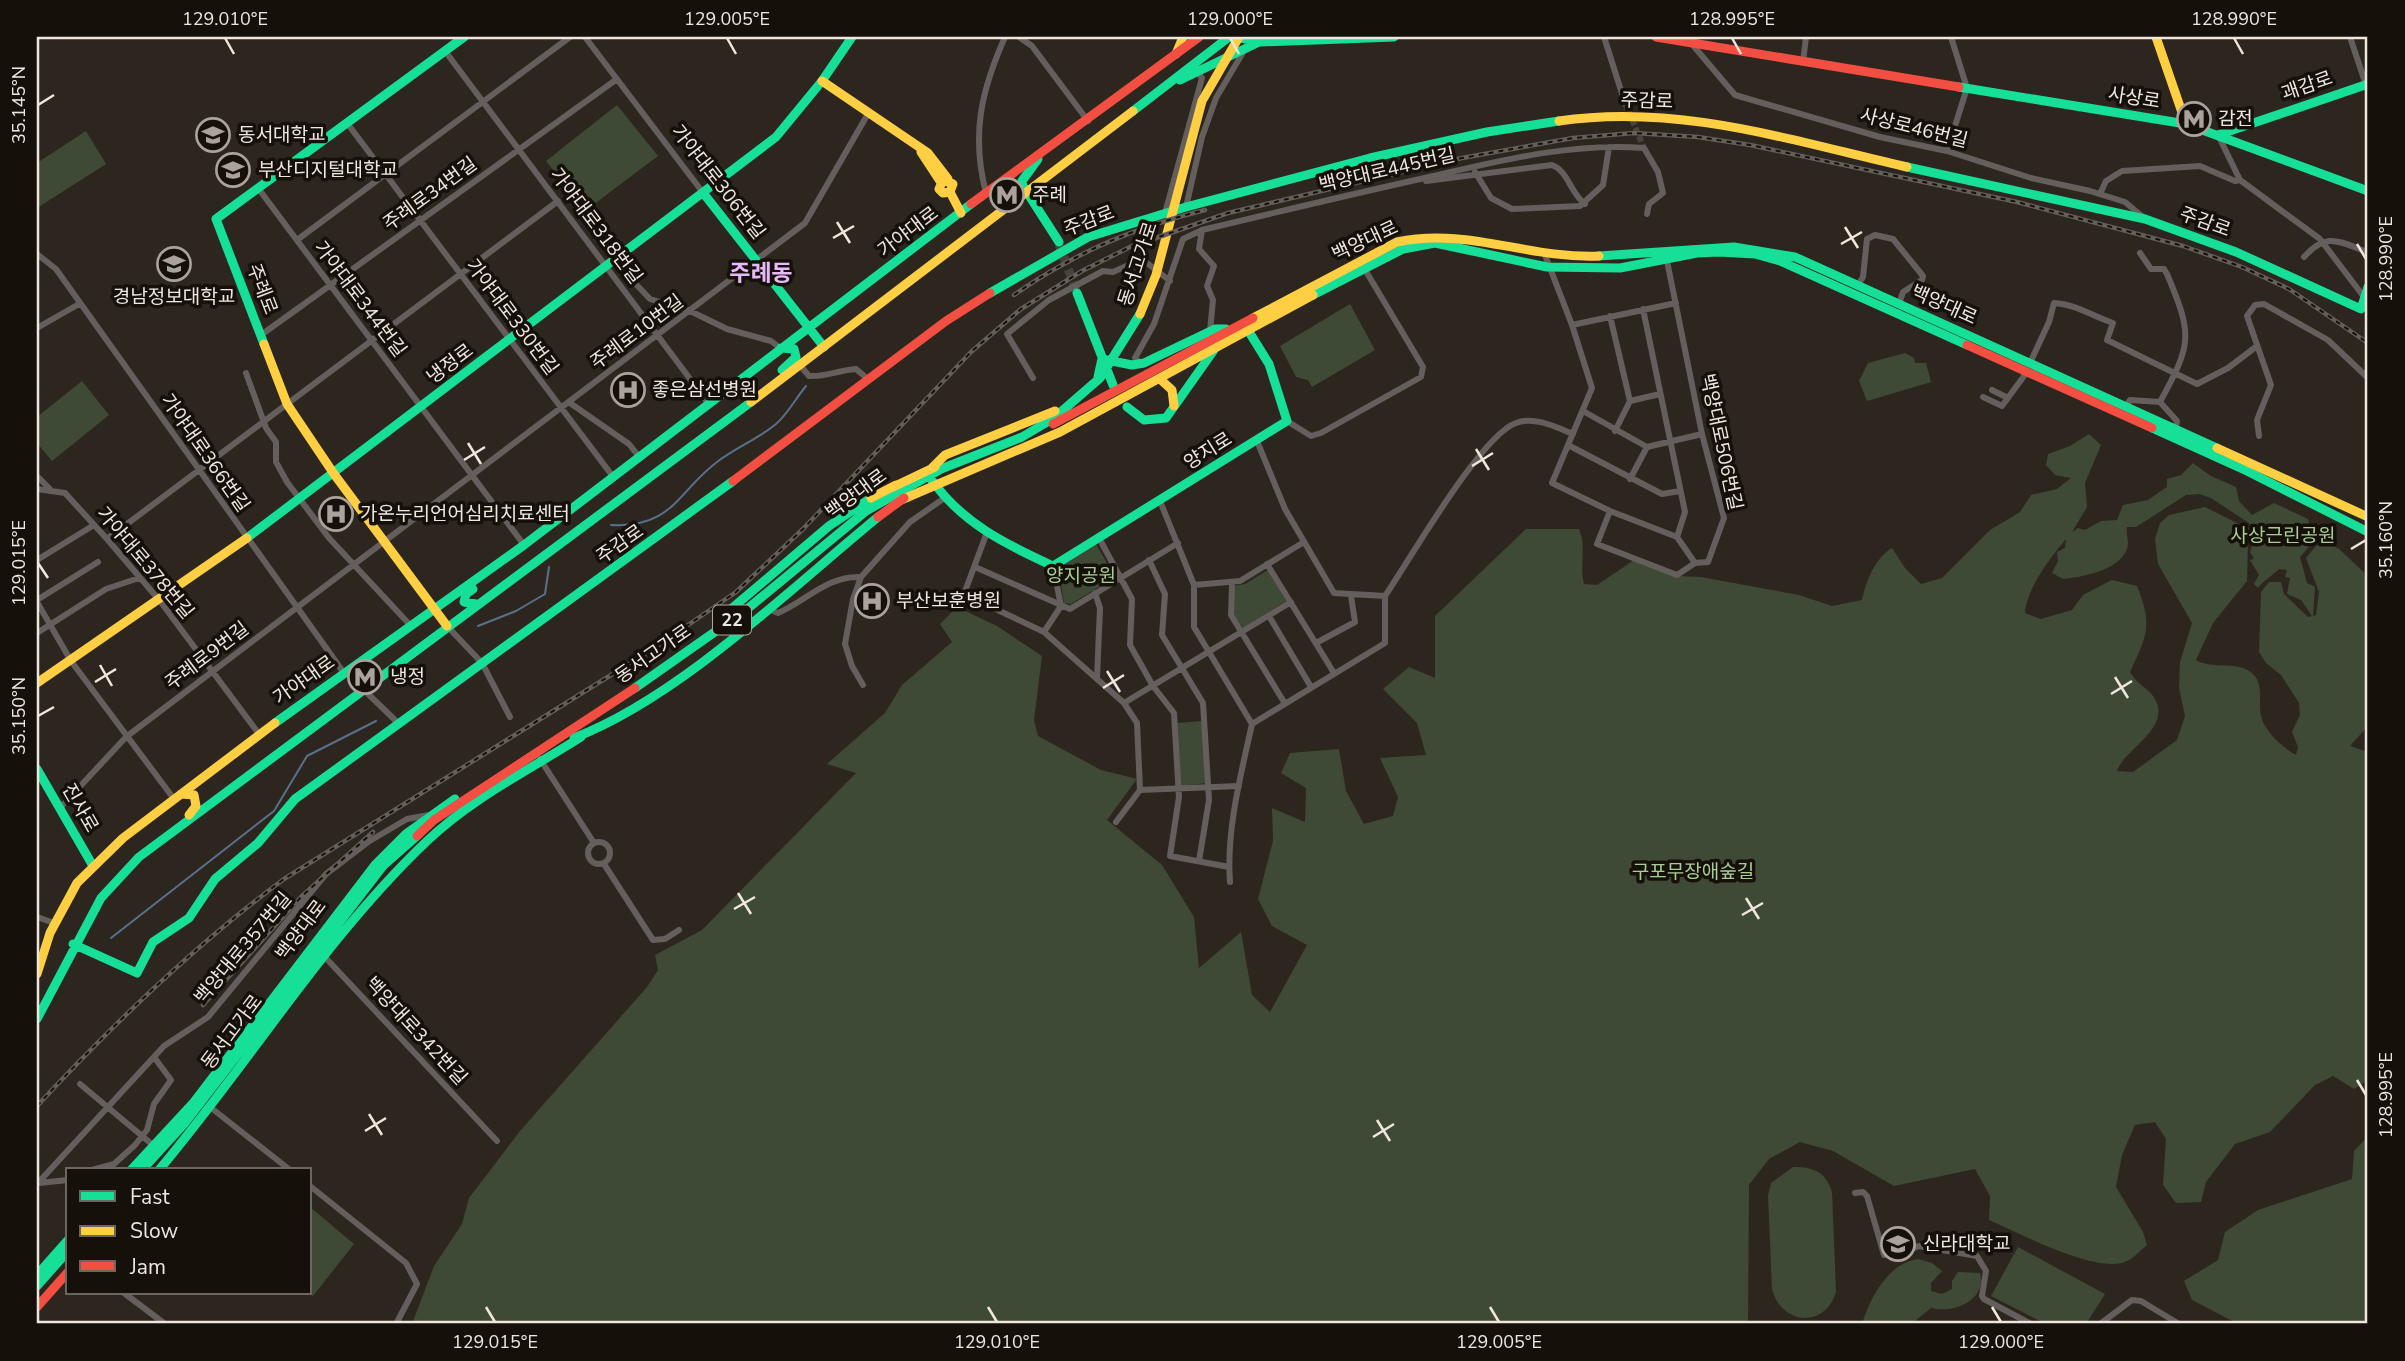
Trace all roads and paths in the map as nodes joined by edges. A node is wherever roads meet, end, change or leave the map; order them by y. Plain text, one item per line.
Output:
1 (464, 37) edge
2 (570, 37) edge
3 (585, 37) edge
4 (852, 37) edge
5 (1005, 37) edge
6 (1019, 37) edge
7 (1183, 37) edge
8 (1199, 37) edge
9 (1228, 37) edge
10 (1237, 37) edge
11 (1247, 37) edge
12 (1394, 37) edge
13 (1604, 37) edge
14 (1656, 37) edge
15 (1806, 37) edge
16 (1951, 37) edge
17 (2156, 37) edge
18 (2350, 37) edge
19 (1263, 40) edge
20 (1691, 40) edge
21 (1245, 48) junction
22 (445, 51) junction
23 (1175, 55) junction
24 (1803, 62) junction
25 (1197, 72) junction
26 (617, 79) junction
27 (822, 81) junction
28 (1165, 86) junction
29 (2368, 87) edge
30 (1967, 88) junction
31 (484, 102) junction
32 (1625, 103) tunnel mouth
33 (869, 112) junction
34 (1088, 121) junction
35 (347, 123) junction
36 (2186, 124) junction
37 (2218, 135) junction
38 (1609, 147) junction
39 (519, 149) junction
40 (1947, 151) junction
41 (1038, 157) junction
42 (1472, 167) junction
43 (386, 174) junction
44 (1476, 175) junction
45 (2240, 180) junction
46 (1392, 185) junction
47 (258, 188) junction
48 (2368, 191) edge
49 (1026, 192) junction
50 (704, 194) junction
51 (986, 194) junction
52 (2100, 194) junction
53 (558, 201) junction
54 (1585, 204) junction
55 (1186, 207) junction
56 (961, 213) junction
57 (1165, 213) junction
58 (1647, 214) dead end
59 (2145, 219) junction
60 (421, 221) junction
61 (1202, 230) junction
62 (297, 240) junction
63 (2322, 241) junction
64 (1059, 242) tunnel mouth
65 (2368, 252) edge
66 (2140, 253) dead end
67 (37, 254) edge
68 (1545, 255) junction
69 (1666, 255) junction
70 (2304, 257) dead end
71 (757, 261) junction
72 (611, 265) junction
73 (1547, 267) junction
74 (1364, 268) junction
75 (461, 274) junction
76 (1170, 281) junction
77 (1858, 285) junction
78 (331, 286) junction
79 (2368, 287) edge
80 (1077, 293) tunnel mouth
81 (2364, 297) junction
82 (1676, 303) junction
83 (79, 304) junction
84 (1899, 304) junction
85 (1643, 309) junction
86 (2365, 310) edge
87 (690, 311) junction
88 (1610, 316) junction
89 (1573, 325) junction
90 (1245, 326) junction
91 (37, 328) edge
92 (809, 328) junction
93 (1231, 328) junction
94 (1210, 331) junction
95 (261, 335) junction
96 (659, 335) junction
97 (372, 341) junction
98 (511, 341) junction
99 (1217, 345) junction
100 (2257, 346) junction
101 (824, 347) junction
102 (780, 348) junction
103 (1102, 359) junction
104 (799, 364) junction
105 (1142, 364) junction
106 (2029, 368) junction
107 (246, 373) dead end
108 (2175, 375) junction
109 (2368, 377) edge
110 (1033, 378) dead end
111 (1160, 379) junction
112 (869, 380) junction
113 (776, 381) junction
114 (1113, 385) dead end
115 (1992, 390) dead end
116 (1660, 394) junction
117 (1983, 397) dead end
118 (2008, 398) junction
119 (1630, 401) junction
120 (2160, 401) junction
121 (708, 402) junction
122 (570, 403) junction
123 (287, 404) junction
124 (2126, 406) junction
125 (421, 407) junction
126 (1127, 407) dead end
127 (562, 409) junction
128 (1583, 411) junction
129 (1172, 412) junction
130 (264, 421) junction
131 (1287, 421) junction
132 (1615, 431) junction
133 (2175, 433) junction
134 (1573, 434) junction
135 (1702, 434) junction
136 (2259, 436) dead end
137 (1257, 441) junction
138 (1671, 441) junction
139 (1568, 445) junction
140 (1647, 447) junction
141 (640, 458) junction
142 (197, 470) junction
143 (928, 470) junction
144 (334, 474) junction
145 (37, 476) edge
146 (473, 477) junction
147 (614, 478) junction
148 (1630, 479) junction
149 (933, 483) junction
150 (896, 485) junction
151 (37, 489) edge
152 (50, 489) junction
153 (1680, 491) junction
154 (904, 498) junction
155 (943, 499) junction
156 (298, 500) junction
157 (1160, 501) junction
158 (1610, 511) junction
159 (2368, 517) edge
160 (94, 525) junction
161 (2368, 532) edge
162 (986, 535) junction
163 (1677, 537) junction
164 (1099, 538) junction
165 (107, 539) junction
166 (246, 539) junction
167 (1304, 542) junction
168 (385, 543) junction
169 (1178, 543) junction
170 (524, 545) junction
171 (37, 560) edge
172 (1149, 560) junction
173 (98, 562) dead end
174 (1695, 563) junction
175 (1267, 564) junction
176 (354, 566) junction
177 (1053, 566) junction
178 (975, 567) junction
179 (488, 572) junction
180 (861, 577) junction
181 (1120, 577) junction
182 (139, 578) junction
183 (1232, 584) junction
184 (1194, 585) junction
185 (1095, 593) junction
186 (1351, 596) junction
187 (1385, 596) junction
188 (37, 601) edge
189 (160, 601) junction
190 (1291, 602) junction
191 (476, 604) junction
192 (1061, 606) junction
193 (765, 608) junction
194 (434, 609) junction
195 (296, 610) junction
196 (1269, 615) junction
197 (49, 625) junction
198 (411, 626) junction
199 (447, 626) junction
200 (1044, 632) junction
201 (37, 633) edge
202 (1242, 633) junction
203 (1316, 643) junction
204 (1208, 653) junction
205 (71, 661) junction
206 (482, 663) junction
207 (1181, 669) junction
208 (212, 672) junction
209 (344, 673) junction
210 (1334, 673) junction
211 (1097, 678) junction
212 (37, 683) edge
213 (863, 685) dead end
214 (1153, 686) junction
215 (1311, 687) junction
216 (363, 689) junction
217 (1284, 702) junction
218 (1124, 703) junction
219 (510, 717) dead end
220 (397, 722) junction
221 (1252, 723) junction
222 (259, 734) junction
223 (126, 737) junction
224 (574, 738) junction
225 (534, 748) junction
226 (543, 762) junction
227 (37, 769) edge
228 (499, 778) junction
229 (1239, 786) junction
230 (1208, 787) junction
231 (1178, 789) junction
232 (1140, 790) junction
233 (178, 797) junction
234 (60, 808) junction
235 (431, 814) junction
236 (1115, 822) dead end
237 (163, 840) junction
238 (593, 843) junction
239 (1199, 862) junction
240 (604, 864) junction
241 (93, 866) junction
242 (1229, 867) junction
243 (1230, 883) dead end
244 (38, 916) edge
245 (54, 923) junction
246 (679, 930) dead end
247 (74, 944) junction
248 (312, 944) junction
249 (326, 958) junction
250 (38, 967) edge
251 (37, 1019) edge
252 (154, 1057) junction
253 (80, 1084) dead end
254 (198, 1097) junction
255 (109, 1107) junction
256 (212, 1108) junction
257 (142, 1136) junction
258 (497, 1141) dead end
259 (154, 1146) junction
260 (99, 1168) edge
261 (133, 1168) edge
262 (144, 1168) edge
263 (154, 1168) edge
264 (161, 1168) edge
265 (287, 1168) edge
266 (66, 1180) edge
267 (38, 1183) edge
268 (312, 1188) edge
269 (1855, 1192) dead end
270 (66, 1248) edge
271 (66, 1248) edge
272 (66, 1265) edge
273 (66, 1274) edge
274 (37, 1275) edge
275 (37, 1286) edge
276 (125, 1294) edge
277 (37, 1298) edge
278 (37, 1307) edge
279 (165, 1324) edge
280 (396, 1324) edge
281 (2031, 1324) edge
282 (2100, 1324) edge
283 (2179, 1324) edge

1 - 22 main road, 주례로
2 - 31 street
3 - 26 street, 가야대로306번길
4 - 27 main road, 냉정로
5 - 51 street
6 - 34 street
7 - 23 main road
8 - 23 main road, 가야대로
9 - 28 main road
10 - 19 main road
10 - 228 main road, 동서고가로 / 22
11 - 224 main road, 동서고가로 / 22
12 - 19 main road
13 - 32 street
14 - 20 main road, 사상로
15 - 24 street
16 - 30 street
17 - 36 main road
18 - 29 street
19 - 21 main road
20 - 24 main road, 사상로
20 - 40 street, 사상로46번길
21 - 25 main road
21 - 55 street
22 - 31 street, 가야대로318번길
22 - 35 main road, 주례로
23 - 34 main road, 가야대로
24 - 30 main road, 사상로
25 - 28 main road
25 - 57 street
26 - 39 street, 주례로34번길
26 - 50 street, 가야대로306번길
27 - 33 main road
27 - 50 main road, 냉정로
28 - 49 main road
29 - 37 main road, 괘감로
30 - 36 main road, 사상로
30 - 40 street
31 - 39 street, 가야대로318번길
31 - 43 street
33 - 56 main road
33 - 71 street, 주례로10번길
34 - 41 main road, 가야대로
35 - 43 street, 가야대로330번길
35 - 47 main road, 주례로
36 - 37 main road, 사상로
37 - 45 street
37 - 48 main road, 사상로
38 - 42 street, 백양대로445번길
38 - 54 street
38 - 58 street, 백양대로445번길
39 - 53 street, 가야대로318번길
39 - 60 street, 주례로34번길
40 - 52 street, 사상로46번길
41 - 49 main road
41 - 51 main road, 가야대로
42 - 44 street
42 - 46 street, 백양대로445번길
43 - 60 street, 가야대로330번길
43 - 62 street, 가야대로344번길
44 - 46 street
44 - 54 street
44 - 54 street
45 - 52 street
45 - 63 street
46 - 61 street, 백양대로445번길
47 - 62 street, 가야대로344번길
47 - 95 main road, 주례로
49 - 64 main road
49 - 101 main road
50 - 71 main road, 가야대로306번길
50 - 72 main road, 냉정로
51 - 56 main road, 가야대로
52 - 59 street, 사상로46번길
53 - 72 street, 가야대로318번길
53 - 75 street
55 - 57 main road, 주감로
55 - 59 main road, 주감로
56 - 92 main road, 가야대로
57 - 112 main road, 주감로
59 - 86 main road, 주감로
60 - 75 street, 가야대로330번길
60 - 78 street, 주례로34번길
61 - 76 street, 백양대로445번길
61 - 94 street
62 - 78 street, 가야대로344번길
63 - 65 street
63 - 70 street
63 - 81 street
66 - 108 street
67 - 83 street, 가야대로366번길
68 - 69 main road, 백양대로
68 - 73 street
68 - 90 main road, 백양대로
69 - 73 main road, 백양대로
69 - 77 main road, 백양대로
69 - 82 street, 백양대로506번길
69 - 106 main road, 백양대로
71 - 87 street, 주례로10번길
71 - 92 main road, 가야대로306번길
72 - 87 street
72 - 96 street, 가야대로318번길
72 - 98 main road, 냉정로
73 - 74 main road, 백양대로
73 - 89 street
74 - 90 main road, 백양대로
74 - 131 street, 백양대로
75 - 97 street
75 - 98 street, 가야대로330번길
76 - 105 street, 백양대로445번길
76 - 110 street
77 - 84 main road, 백양대로
77 - 84 street
78 - 95 street, 주례로34번길
78 - 97 street, 가야대로344번길
79 - 81 main road, 주감로
80 - 103 main road
81 - 86 main road, 주감로
82 - 85 street
82 - 135 street, 백양대로506번길
83 - 91 street
83 - 142 street, 가야대로366번길
84 - 106 main road, 백양대로
85 - 88 street
85 - 116 street
87 - 96 street, 주례로10번길
87 - 102 street
88 - 89 street
88 - 119 street
89 - 128 street
90 - 93 main road, 백양대로
90 - 99 main road, 백양대로
90 - 131 main road
92 - 101 main road, 가야대로306번길
92 - 102 main road, 가야대로
93 - 94 main road
93 - 143 main road, 백양대로
94 - 105 main road
95 - 123 main road, 주례로
96 - 121 street, 가야대로318번길
96 - 122 street, 주례로10번길
97 - 123 street
97 - 125 street, 가야대로344번길
98 - 125 main road, 냉정로
98 - 127 street, 가야대로330번길
99 - 111 main road, 백양대로
99 - 129 main road
100 - 108 street
100 - 109 street
100 - 136 street
101 - 104 main road
102 - 113 main road
102 - 121 main road, 가야대로
103 - 105 main road
103 - 114 main road
103 - 143 main road
104 - 112 street
104 - 113 main road
106 - 108 street
106 - 118 street
106 - 124 main road, 백양대로
106 - 133 main road, 백양대로
107 - 130 street
108 - 120 street
111 - 129 main road
111 - 149 main road, 백양대로
112 - 206 main road, 주감로
113 - 191 main road
115 - 118 street
116 - 119 street
116 - 138 street
117 - 118 street
119 - 132 street
120 - 124 street
120 - 133 street
121 - 141 main road, 가야대로
122 - 127 street, 주례로10번길
122 - 141 street
123 - 130 street
123 - 144 main road, 주례로
124 - 133 main road, 백양대로
125 - 144 main road, 냉정로
125 - 146 street, 가야대로344번길
126 - 129 main road
127 - 146 street, 주례로10번길
127 - 147 street, 가야대로330번길
128 - 132 street
128 - 134 street
130 - 142 street
130 - 156 street
131 - 137 main road, 양지로
132 - 140 street
133 - 159 main road, 백양대로
133 - 161 main road, 백양대로
134 - 139 street
134 - 187 street
135 - 138 street
135 - 174 street, 백양대로506번길
137 - 157 main road, 양지로
137 - 167 street
138 - 140 street
138 - 153 street
139 - 148 street
139 - 158 street
140 - 148 street
141 - 147 main road, 가야대로
142 - 165 street
142 - 166 street, 가야대로366번길
143 - 149 main road
143 - 150 main road, 백양대로
144 - 156 main road, 냉정로
144 - 168 main road, 주례로
145 - 152 street, 가야대로378번길
146 - 168 street, 주례로10번길
146 - 170 street, 가야대로344번길
147 - 170 main road, 가야대로
148 - 153 street
149 - 154 main road, 백양대로
149 - 155 main road
150 - 225 main road, 백양대로
150 - 228 main road
151 - 152 street
152 - 160 street, 가야대로378번길
153 - 163 street
154 - 193 main road, 백양대로
154 - 224 main road
155 - 162 main road
155 - 180 street
156 - 166 main road, 냉정로
156 - 176 street
157 - 164 main road, 양지로
157 - 169 street
158 - 163 street
158 - 174 street
160 - 165 street, 가야대로378번길
160 - 171 street
162 - 177 main road
162 - 178 street
163 - 174 street
164 - 177 main road, 양지로
164 - 181 street
165 - 182 street, 가야대로378번길
166 - 189 main road, 냉정로
166 - 195 street, 가야대로366번길
167 - 175 street
167 - 186 street
168 - 176 street, 주례로9번길
168 - 194 main road, 주례로
169 - 172 street
169 - 184 street
170 - 179 main road, 가야대로
172 - 181 street
172 - 207 street
173 - 188 street
175 - 183 street
175 - 190 street
176 - 195 street, 주례로9번길
176 - 198 street
177 - 192 street
178 - 192 street
178 - 200 street
179 - 191 main road
179 - 194 main road, 가야대로
180 - 193 street
180 - 213 street
181 - 185 street
181 - 214 street
182 - 189 street, 가야대로378번길
182 - 197 street
183 - 184 street
183 - 202 street
184 - 204 street
185 - 192 street
185 - 211 street
186 - 187 street
186 - 203 street
187 - 210 street
188 - 197 street
189 - 205 main road, 냉정로
189 - 208 street, 가야대로378번길
190 - 196 street
190 - 203 street
191 - 199 main road
192 - 200 street
193 - 226 main road, 백양대로
194 - 198 main road, 가야대로
194 - 199 main road, 주례로
195 - 208 street, 주례로9번길
195 - 209 street, 가야대로366번길
196 - 202 street
196 - 215 street
197 - 201 street
197 - 205 street
198 - 209 main road, 가야대로
199 - 206 street
199 - 216 main road
200 - 211 street
202 - 204 street
202 - 217 street
203 - 210 street
204 - 207 street
204 - 221 street
205 - 212 main road, 냉정로
205 - 223 street
206 - 219 street
206 - 220 main road, 주감로
207 - 214 street
207 - 230 street
208 - 222 street, 가야대로378번길
208 - 223 street, 주례로9번길
209 - 222 main road, 가야대로
210 - 215 street
211 - 218 street
214 - 218 street
214 - 231 street
215 - 217 street
216 - 220 street
216 - 237 main road
217 - 221 street
218 - 232 street
220 - 247 main road, 주감로
221 - 229 street
222 - 233 main road, 가야대로
223 - 233 street
223 - 234 street, 주례로9번길
224 - 263 main road, 동서고가로 / 22
225 - 226 street
225 - 235 main road, 백양대로
226 - 238 street
226 - 249 main road, 백양대로
227 - 234 main road, 진사로
228 - 262 main road, 동서고가로 / 22
229 - 230 street
229 - 242 street
230 - 231 street
230 - 239 street
231 - 232 street
231 - 239 street
232 - 236 street
233 - 237 main road
233 - 241 main road, 가야대로
234 - 241 main road, 진사로
235 - 248 main road, 백양대로
235 - 252 street, 백양대로357번길
237 - 247 main road
238 - 240 street
238 - 240 street
239 - 242 street
240 - 246 street
241 - 245 main road, 가야대로
242 - 243 street
244 - 245 street
245 - 250 main road, 가야대로
247 - 251 main road
248 - 249 street, 백양대로342번길
248 - 254 main road, 백양대로
249 - 256 main road, 백양대로
249 - 258 street, 백양대로342번길
252 - 255 street, 백양대로357번길
252 - 257 street
253 - 255 street
254 - 256 street
254 - 259 main road, 백양대로
255 - 257 street
255 - 267 street, 백양대로357번길
256 - 264 main road, 백양대로
256 - 265 street
257 - 259 street
257 - 260 street
259 - 261 main road, 백양대로
266 - 267 street
268 - 280 street
269 - 281 street
270 - 274 main road
271 - 275 main road
272 - 277 main road
273 - 278 main road
276 - 279 street
282 - 283 street

